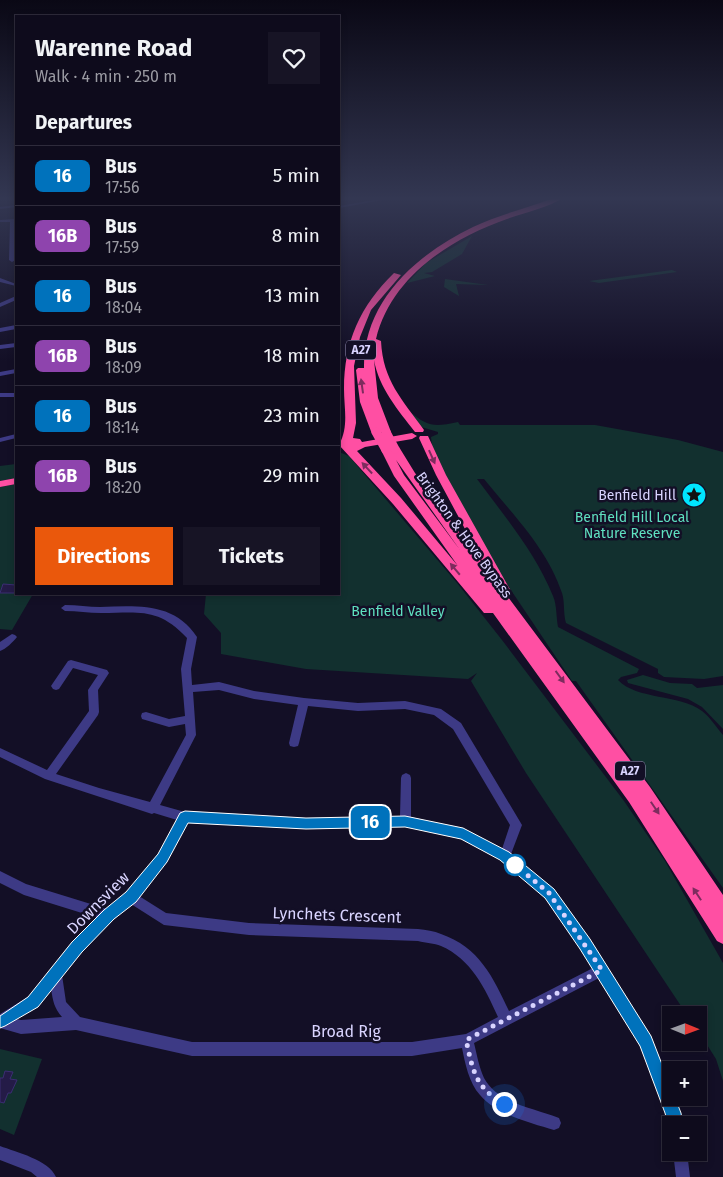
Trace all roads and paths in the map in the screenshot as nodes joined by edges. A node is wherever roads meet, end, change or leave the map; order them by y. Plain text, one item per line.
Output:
1 (12, 252) edge
2 (424, 252) edge
3 (436, 252) edge
4 (12, 260) dead end
5 (397, 274) junction
6 (0, 280) edge
7 (15, 285) dead end
8 (388, 297) junction
9 (15, 298) edge
10 (0, 305) edge
11 (15, 327) edge
12 (0, 330) edge
13 (15, 345) edge
14 (0, 347) edge
15 (15, 371) edge
16 (0, 374) edge
17 (15, 395) edge
18 (0, 396) edge
19 (381, 432) junction
20 (418, 435) junction
21 (15, 436) edge
22 (0, 440) edge
23 (348, 446) edge
24 (390, 450) junction
25 (15, 481) edge
26 (0, 484) edge
27 (65, 608) dead end
28 (12, 637) dead end
29 (531, 637) junction
30 (0, 647) edge
31 (542, 673) junction
32 (56, 686) dead end
33 (188, 689) junction
34 (304, 702) junction
35 (146, 716) dead end
36 (189, 719) junction
37 (294, 743) dead end
38 (0, 752) edge
39 (49, 776) junction
40 (406, 778) dead end
41 (152, 809) junction
42 (185, 817) junction
43 (405, 821) junction
44 (505, 856) junction
45 (0, 877) edge
46 (131, 897) junction
47 (723, 910) edge
48 (109, 915) junction
49 (723, 935) edge
50 (602, 970) junction
51 (56, 975) junction
52 (1, 1021) edge
53 (506, 1021) junction
54 (76, 1023) junction
55 (466, 1040) junction
56 (674, 1116) edge
57 (554, 1123) dead end
58 (0, 1153) edge
59 (681, 1161) edge
60 (48, 1177) edge
61 (683, 1177) edge

1 - 4 street
2 - 5 highway, Brighton & Hove Bypass / A27
3 - 8 highway, Brighton & Hove Bypass / A27
19 -> 5 highway, Brighton & Hove Bypass / A27
5 - 23 highway, A27
6 - 7 street
8 - 19 highway, Brighton & Hove Bypass / A27
8 - 20 highway, A27
9 - 10 street
11 - 12 street
13 - 14 street
15 - 16 street
17 - 18 street
19 - 24 highway, Brighton & Hove Bypass / A27, bridge
20 - 23 highway
20 -> 29 highway, A27
21 - 22 street
31 -> 23 highway, A27
24 - 29 highway, Brighton & Hove Bypass / A27
24 - 31 highway, Brighton & Hove Bypass / A27
25 - 26 highway
27 - 33 street
28 - 30 street
29 -> 47 highway, Brighton & Hove Bypass / A27
49 -> 31 highway, Brighton & Hove Bypass / A27
32 - 39 street
33 - 34 street
33 - 36 street
34 - 37 street
34 - 44 street
35 - 36 street
36 - 41 street
38 - 39 street
39 - 41 street
40 - 43 street
41 - 42 street
42 - 43 street
42 - 46 street, Downsview
43 - 44 street
44 - 50 street
45 - 48 street
46 - 48 street, Downsview
46 - 53 street, Lynchets Crescent
48 - 51 street, Downsview
50 - 53 street, Broad Rig
50 - 56 street
51 - 52 street, Downsview
51 - 54 street
52 - 54 street, Broad Rig
53 - 55 street, Broad Rig
54 - 55 street, Broad Rig
55 - 57 street
58 - 60 street
59 - 61 street

